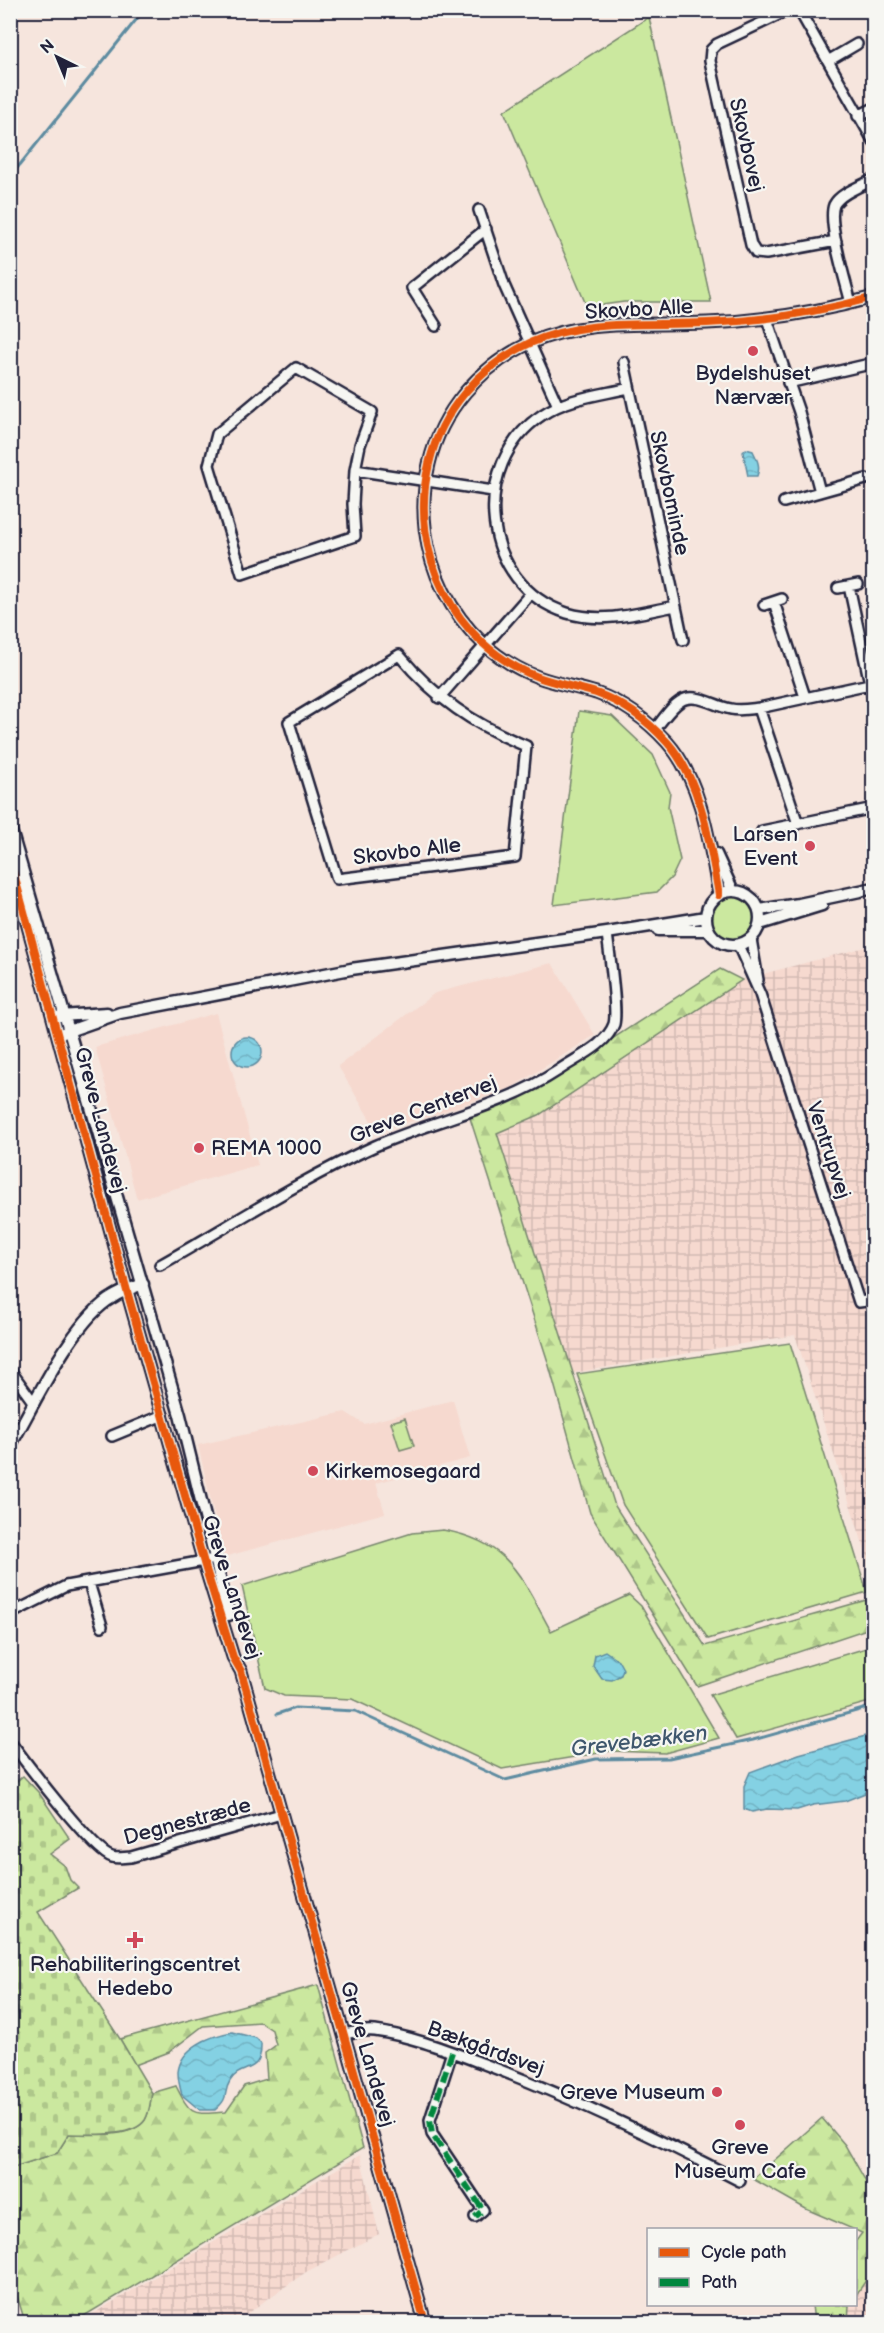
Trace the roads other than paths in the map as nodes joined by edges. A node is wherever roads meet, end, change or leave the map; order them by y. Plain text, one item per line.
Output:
1 (789, 10) edge
2 (799, 10) edge
3 (858, 44) dead end
4 (828, 61) junction
5 (873, 108) edge
6 (858, 116) junction
7 (873, 142) edge
8 (873, 179) edge
9 (479, 210) dead end
10 (486, 229) junction
11 (836, 241) junction
12 (873, 297) edge
13 (851, 303) junction
14 (766, 319) junction
15 (436, 326) dead end
16 (530, 343) junction
17 (624, 362) dead end
18 (873, 363) edge
19 (788, 382) junction
20 (629, 388) junction
21 (558, 406) junction
22 (355, 470) junction
23 (866, 479) dead end
24 (425, 481) junction
25 (493, 491) junction
26 (820, 492) junction
27 (784, 502) dead end
28 (838, 588) dead end
29 (531, 593) junction
30 (764, 605) dead end
31 (675, 606) junction
32 (683, 640) dead end
33 (485, 645) junction
34 (872, 684) edge
35 (805, 697) junction
36 (440, 698) junction
37 (873, 702) edge
38 (759, 708) junction
39 (655, 729) junction
40 (873, 808) edge
41 (798, 824) junction
42 (10, 827) edge
43 (762, 831) dead end
44 (710, 840) junction
45 (10, 860) edge
46 (873, 888) edge
47 (733, 891) junction
48 (719, 895) junction
49 (848, 895) junction
50 (759, 910) junction
51 (706, 917) junction
52 (760, 924) junction
53 (628, 930) junction
54 (709, 930) junction
55 (607, 933) junction
56 (751, 939) junction
57 (738, 945) junction
58 (760, 994) junction
59 (120, 1013) junction
60 (60, 1016) junction
61 (64, 1032) junction
62 (160, 1265) dead end
63 (143, 1284) junction
64 (127, 1291) junction
65 (873, 1300) edge
66 (10, 1370) edge
67 (34, 1403) junction
68 (163, 1415) junction
69 (112, 1436) dead end
70 (10, 1446) edge
71 (215, 1559) junction
72 (204, 1563) junction
73 (89, 1583) junction
74 (10, 1611) edge
75 (102, 1626) dead end
76 (241, 1671) junction
77 (10, 1741) edge
78 (281, 1814) junction
79 (344, 2034) junction
80 (452, 2052) junction
81 (740, 2181) dead end
82 (475, 2217) dead end
83 (425, 2322) edge

1 - 11 street, Skovbovej
2 - 4 street
3 - 4 street
4 - 6 street
5 - 6 street
6 - 7 street
8 - 11 street
9 - 10 street
10 - 15 street
10 - 16 street
11 - 13 street
12 - 13 street, Skovbo Alle
13 - 14 street, Skovbo Alle
14 - 16 street, Skovbo Alle
14 - 19 street
16 - 21 street
16 - 24 street, Skovbo Alle
17 - 20 street, Skovbominde
18 - 19 street
19 - 26 street
20 - 21 street
20 - 31 street, Skovbominde
21 - 25 street
22 - 22 street
22 - 24 street
23 - 26 street
24 - 25 street
24 - 33 street, Skovbo Alle
25 - 29 street
26 - 27 street
28 - 34 street
29 - 31 street
29 - 33 street
30 - 35 street
31 - 32 street, Skovbominde
33 - 36 street
33 - 39 street, Skovbo Alle
34 - 35 street
34 - 37 street
35 - 38 street
36 - 36 street, Skovbo Alle
38 - 39 street
38 - 41 street
39 - 44 street, Skovbo Alle
40 - 41 street
41 - 43 street
42 - 60 street, Greve Landevej
44 - 47 street, Skovbo Alle
44 - 48 street, Skovbo Alle
45 - 60 street, Greve Landevej
46 - 49 street
47 - 48 street
47 - 50 street
48 - 51 street
49 - 50 street
49 - 52 street
50 - 52 street
51 - 53 street
51 - 54 street
52 - 56 street
53 - 54 street
53 - 55 street
54 - 57 street
55 - 59 street
55 - 62 street, Greve Centervej
56 - 57 street
56 - 58 street, Ventrupvej
57 - 58 street, Ventrupvej
58 - 65 street, Ventrupvej
59 - 60 street
59 - 61 street
60 - 61 street, Greve Landevej
61 - 63 street, Greve Landevej
61 - 64 street, Greve Landevej
63 - 64 street
63 - 71 street, Greve Landevej
64 - 67 street
64 - 68 street, Greve Landevej
66 - 67 street
67 - 70 street
68 - 69 street
68 - 72 street, Greve Landevej
71 - 72 street
71 - 76 street, Greve Landevej
72 - 73 street
72 - 76 street, Greve Landevej
73 - 74 street
73 - 75 street
76 - 78 street, Greve Landevej
77 - 78 street, Degnestræde
78 - 79 street, Greve Landevej
79 - 80 street, Bækgårdsvej
79 - 83 street, Greve Landevej
80 - 81 street, Bækgårdsvej
80 - 82 street

